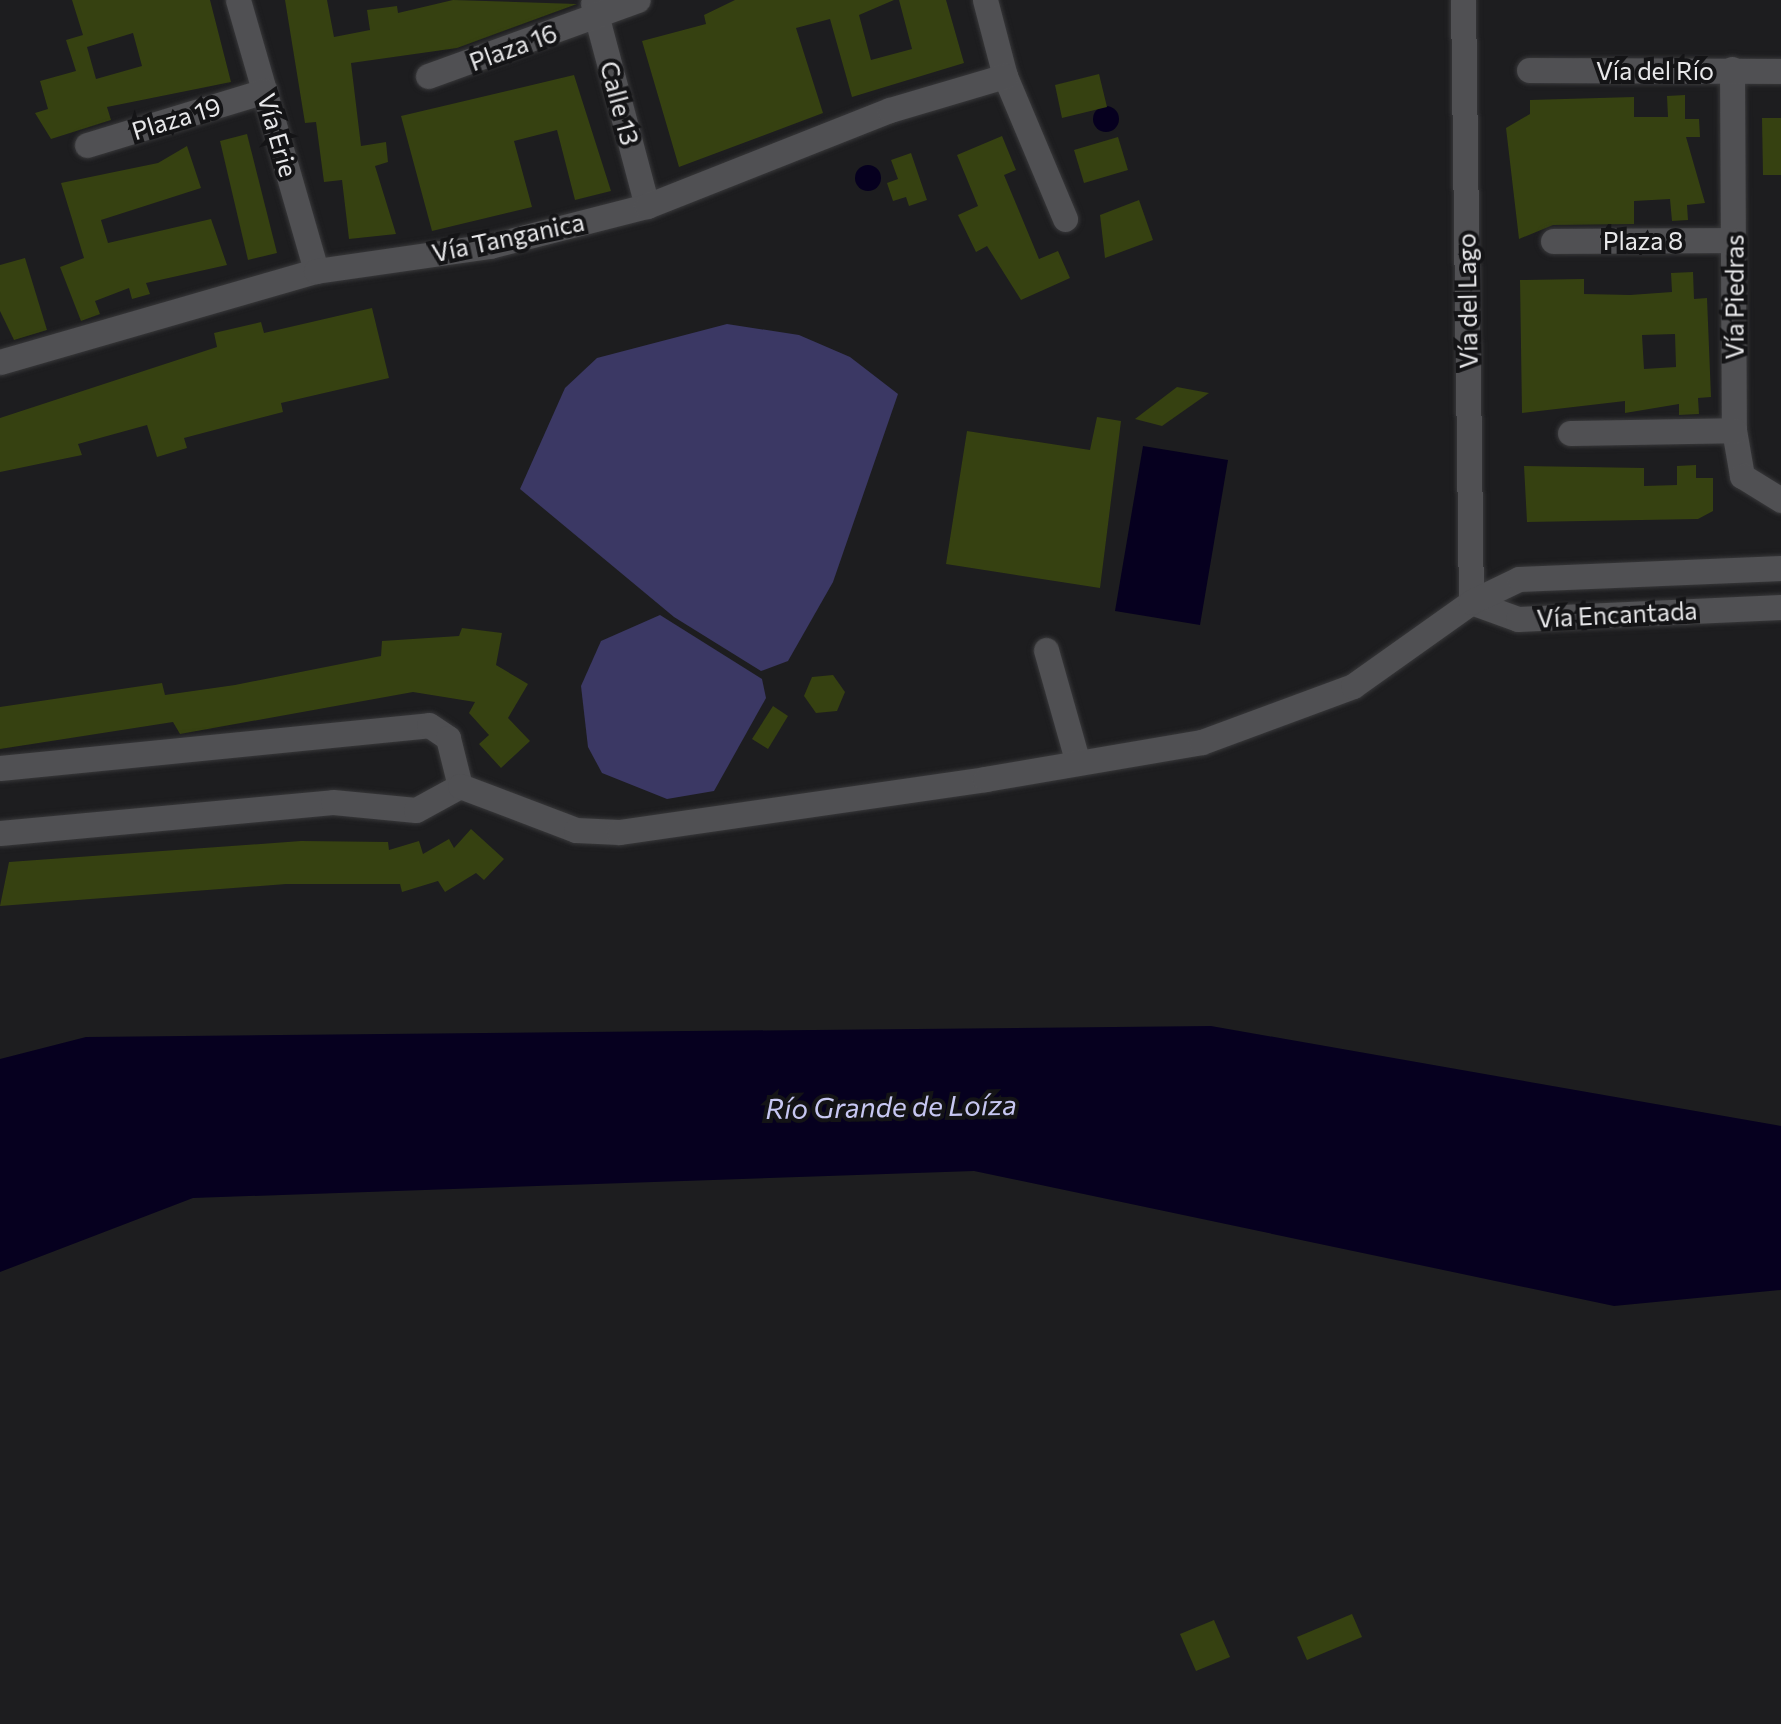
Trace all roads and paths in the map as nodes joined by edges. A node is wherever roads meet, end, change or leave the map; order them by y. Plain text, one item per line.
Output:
1 (238, 0) edge
2 (638, 0) edge
3 (985, 0) edge
4 (1463, 0) edge
5 (594, 8) edge
6 (1528, 70) dead end
7 (1732, 70) junction
8 (1781, 71) edge
9 (428, 76) dead end
10 (1005, 76) junction
11 (266, 92) junction
12 (87, 144) dead end
13 (647, 206) junction
14 (1065, 219) dead end
15 (1733, 240) junction
16 (1553, 241) dead end
17 (316, 271) junction
18 (0, 362) edge
19 (1734, 430) junction
20 (1570, 433) dead end
21 (1781, 500) edge
22 (1781, 568) edge
23 (1471, 602) junction
24 (1781, 607) edge
25 (1046, 650) dead end
26 (1078, 763) junction
27 (0, 768) edge
28 (460, 786) junction
29 (0, 833) edge

1 - 11 street, Vía Erie
2 - 5 street, Plaza 16
3 - 10 street
4 - 23 street, Vía del Lago
5 - 9 street, Plaza 16
5 - 13 street, Calle 13
6 - 7 street, Vía del Río
7 - 8 street, Vía del Río
7 - 15 street, Vía Piedras
10 - 13 street, Vía Tanganica
10 - 14 street
11 - 12 street, Plaza 19
11 - 17 street, Vía Erie
13 - 17 street, Vía Tanganica
15 - 16 street, Plaza 8
15 - 19 street, Vía Piedras
17 - 18 street, Vía Tanganica
19 - 20 street
19 - 21 street, Vía Piedras
22 - 23 street, Vía Encantada
23 - 24 street, Vía Encantada
23 - 26 street
25 - 26 street
26 - 28 street
27 - 28 street
28 - 29 street

